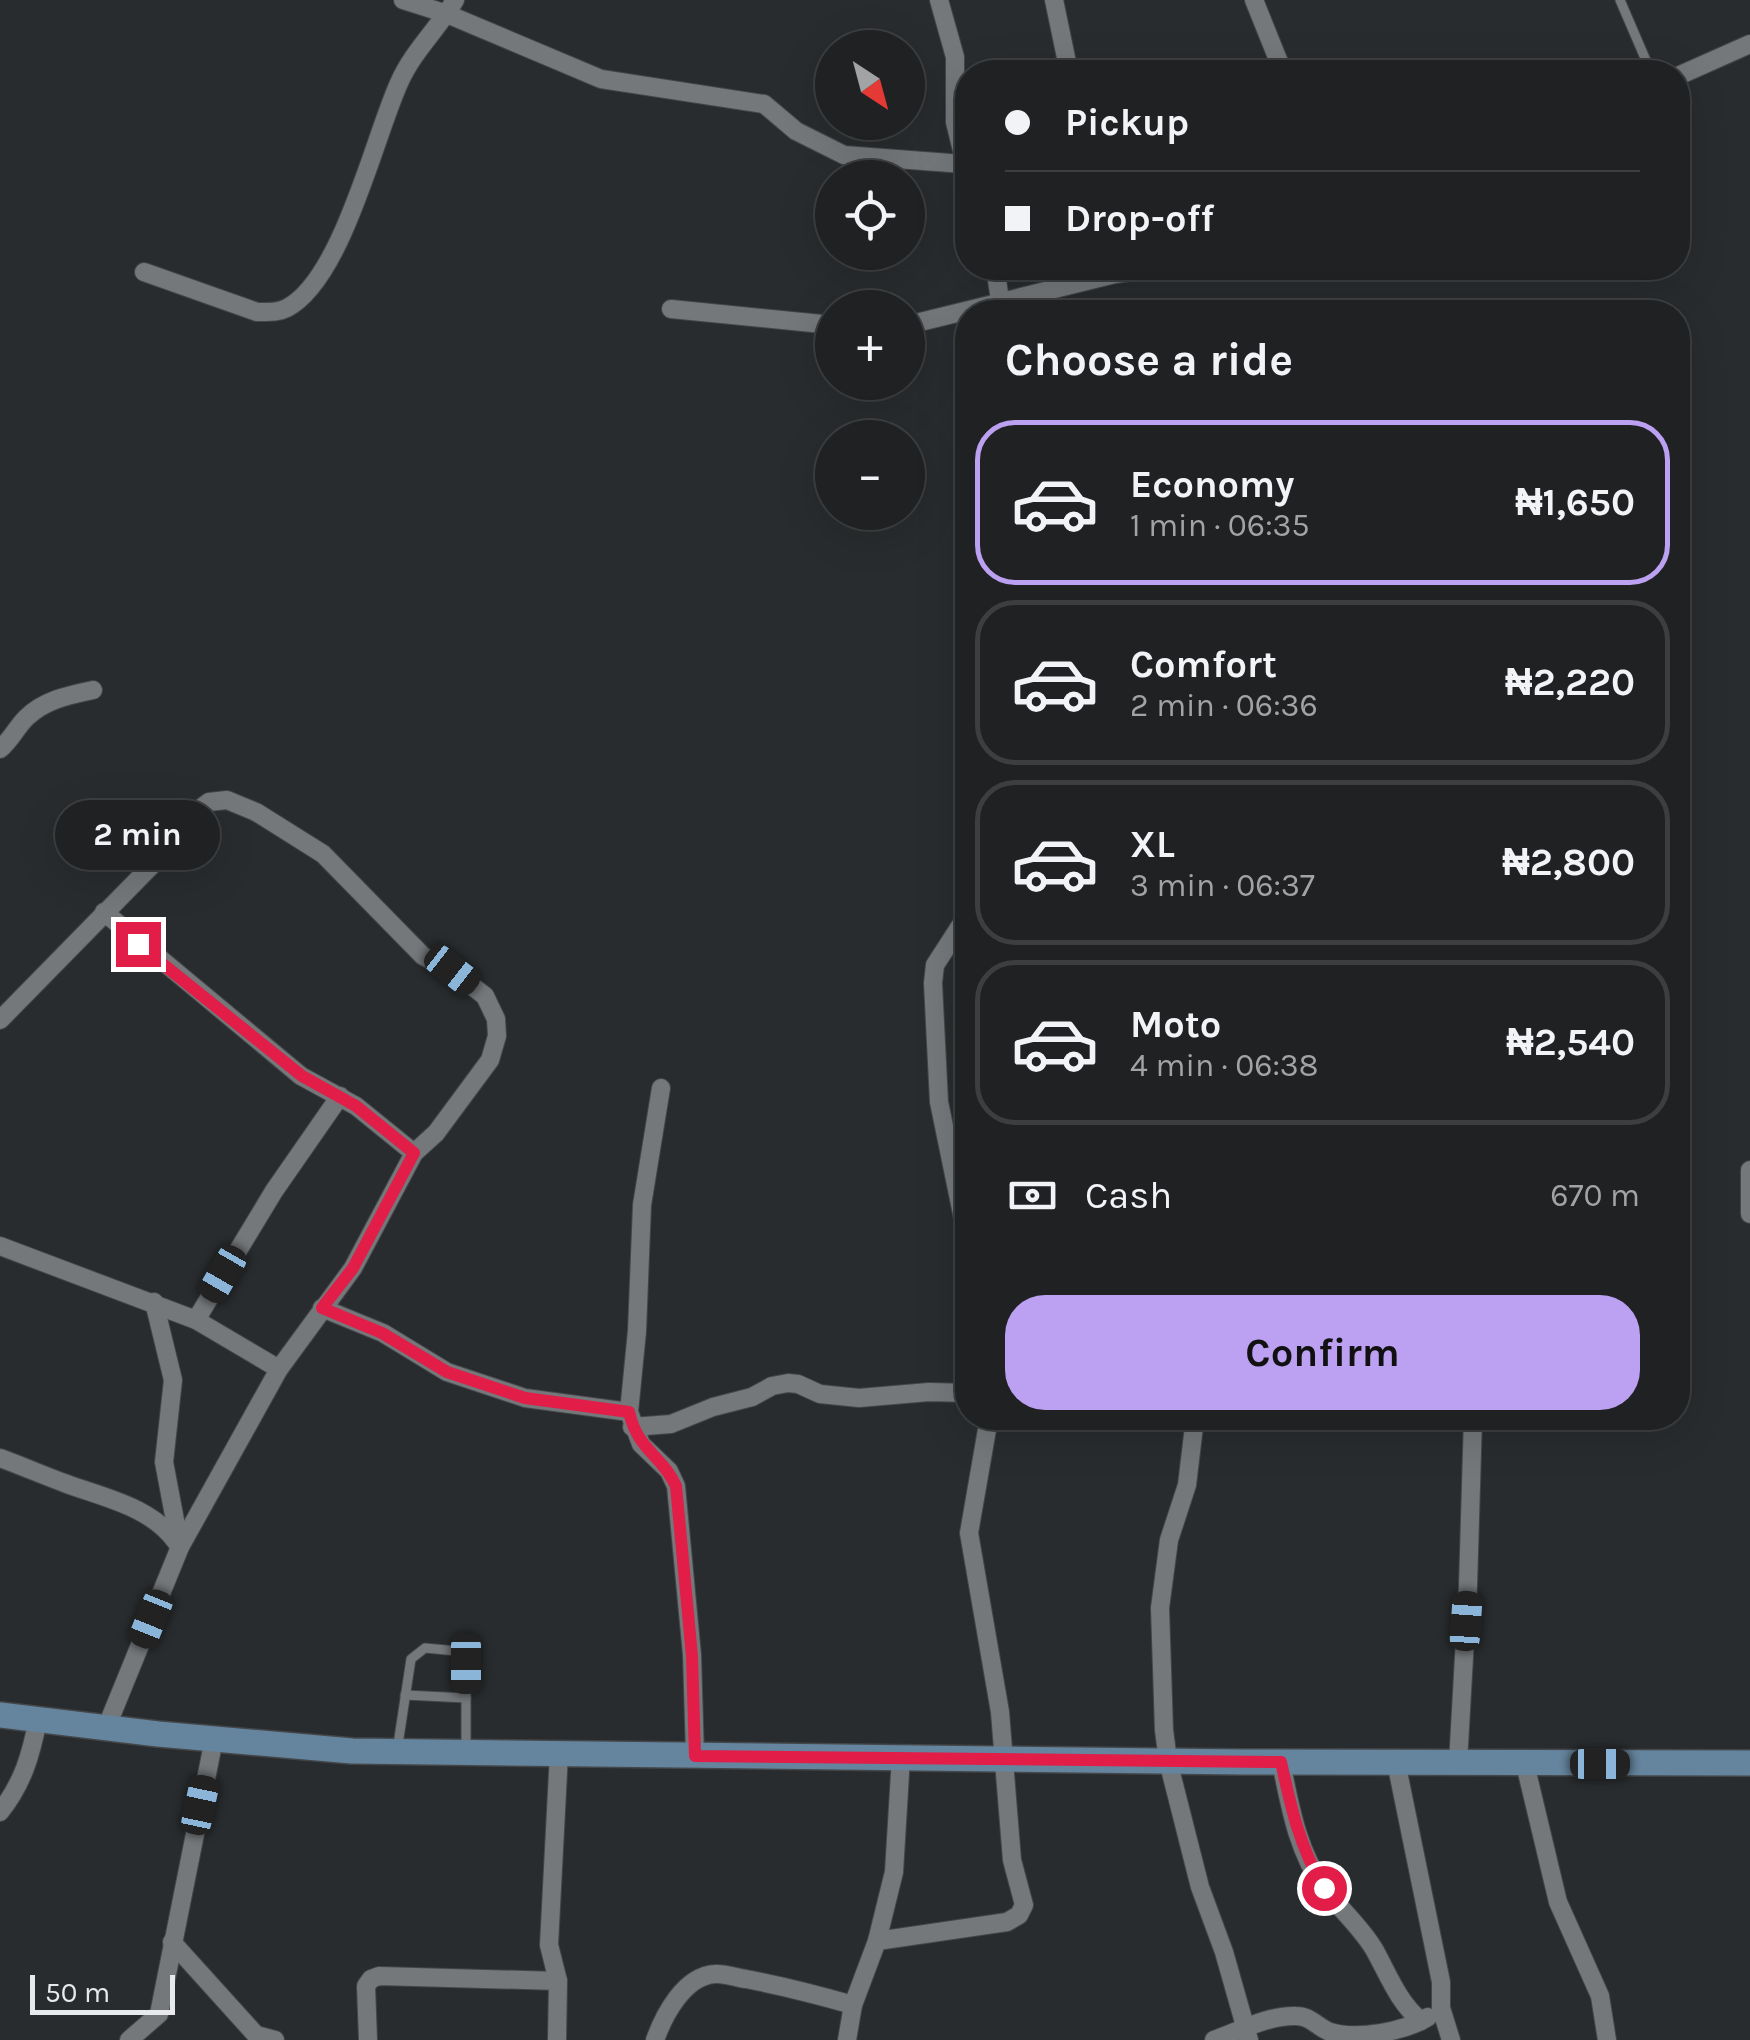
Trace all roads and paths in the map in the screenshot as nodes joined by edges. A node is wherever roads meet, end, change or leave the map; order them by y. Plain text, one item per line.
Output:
1 (403, 0) edge
2 (939, 0) edge
3 (1054, 0) edge
4 (1254, 0) edge
5 (1620, 0) edge
6 (451, 7) edge
7 (1750, 44) edge
8 (955, 60) edge
9 (955, 60) edge
10 (1066, 60) edge
11 (1278, 60) edge
12 (1646, 60) edge
13 (1690, 71) edge
14 (955, 122) edge
15 (955, 168) edge
16 (144, 272) dead end
17 (1086, 280) edge
18 (1023, 300) edge
19 (670, 309) dead end
20 (955, 316) edge
21 (925, 322) edge
22 (815, 323) edge
23 (93, 690) dead end
24 (0, 749) edge
25 (104, 912) junction
26 (955, 934) edge
27 (0, 1020) edge
28 (661, 1088) dead end
29 (340, 1096) junction
30 (414, 1153) junction
31 (1750, 1170) edge
32 (955, 1178) edge
33 (1750, 1214) edge
34 (0, 1246) edge
35 (154, 1302) junction
36 (322, 1308) junction
37 (196, 1320) junction
38 (278, 1369) junction
39 (955, 1393) edge
40 (631, 1419) junction
41 (988, 1430) edge
42 (1193, 1430) edge
43 (1472, 1430) edge
44 (0, 1458) edge
45 (180, 1547) junction
46 (406, 1695) junction
47 (466, 1698) junction
48 (0, 1714) edge
49 (38, 1719) junction
50 (108, 1726) junction
51 (214, 1739) junction
52 (396, 1752) junction
53 (466, 1752) junction
54 (558, 1753) junction
55 (695, 1756) junction
56 (900, 1757) junction
57 (1006, 1759) junction
58 (1168, 1761) junction
59 (1281, 1762) junction
60 (1396, 1762) junction
61 (1458, 1763) junction
62 (1525, 1764) junction
63 (1750, 1764) edge
64 (0, 1812) edge
65 (876, 1941) junction
66 (172, 1942) junction
67 (558, 1981) junction
68 (853, 2005) junction
69 (1441, 2008) junction
70 (1421, 2021) junction
71 (1247, 2034) edge
72 (129, 2040) edge
73 (275, 2040) edge
74 (368, 2040) edge
75 (557, 2040) edge
76 (655, 2040) edge
77 (847, 2040) edge
78 (1214, 2040) edge
79 (1451, 2040) edge
80 (1607, 2040) edge

1 - 6 street
2 - 9 street
3 - 10 street
4 - 11 street
5 - 12 lane
6 - 15 street
6 - 16 street
7 - 13 street
8 - 14 street
17 - 18 street
19 - 22 street
20 - 21 street
23 - 24 street
25 - 27 street
25 - 29 street
25 - 30 street
26 - 32 street
28 - 40 street
29 - 30 street
29 - 37 street
30 - 36 street
31 - 33 street
34 - 35 street
35 - 37 street
35 - 45 street
36 - 38 street
36 - 40 street
37 - 38 street
38 - 45 street
39 - 40 street
40 - 55 street
41 - 57 street
42 - 58 street
43 - 61 street
44 - 45 street
45 - 50 street
46 - 47 lane
46 - 47 lane
46 - 52 lane
47 - 53 lane
48 - 49 street
49 - 50 street
49 - 64 street
50 - 51 street
51 - 52 street
51 - 66 street
52 - 53 street
53 - 54 street
54 - 55 street
54 - 67 street
55 - 56 street
56 - 57 street
56 - 65 street
57 - 58 street
57 - 65 street
58 - 59 street
58 - 71 street
59 - 60 street
59 - 70 street
60 - 61 street
60 - 69 street
61 - 62 street
62 - 63 street
62 - 80 street
65 - 68 street
66 - 72 street
66 - 73 street
67 - 74 street
67 - 75 street
68 - 76 street
68 - 77 street
69 - 70 street
69 - 79 street
70 - 71 street
71 - 78 street

